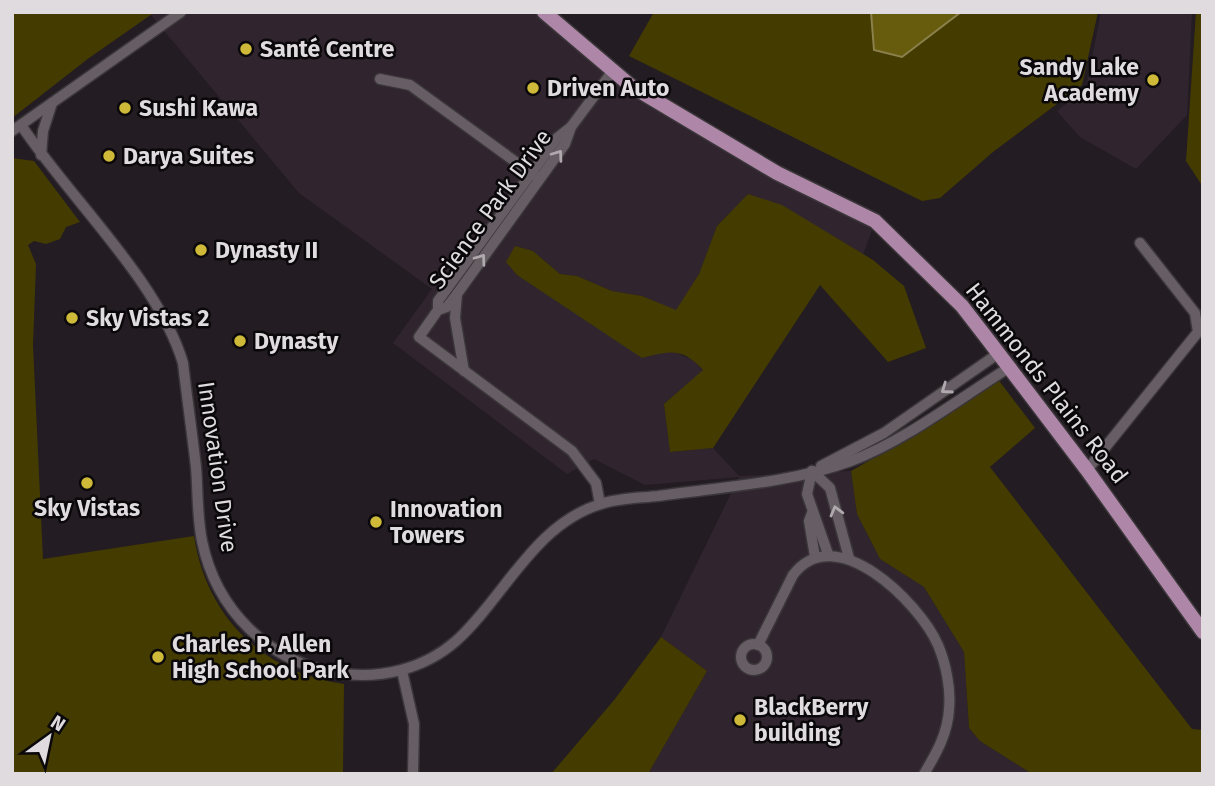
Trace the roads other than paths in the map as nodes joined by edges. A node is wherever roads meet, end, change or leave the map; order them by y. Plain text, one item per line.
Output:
1 (181, 12) edge
2 (544, 12) edge
3 (612, 72) junction
4 (380, 79) dead end
5 (52, 103) junction
6 (17, 128) edge
7 (41, 155) junction
8 (536, 176) junction
9 (1140, 243) dead end
10 (457, 294) junction
11 (438, 310) junction
12 (999, 353) junction
13 (1010, 367) junction
14 (464, 372) junction
15 (1087, 470) junction
16 (813, 471) junction
17 (600, 504) junction
18 (812, 513) junction
19 (828, 554) junction
20 (815, 557) junction
21 (849, 558) junction
22 (1203, 632) edge
23 (758, 645) dead end
24 (402, 671) junction
25 (413, 774) edge
26 (924, 774) edge

1 - 5 street
2 - 3 main road, Hammonds Plains Road
3 - 8 street, Science Park Drive
3 - 12 main road, Hammonds Plains Road
4 - 8 street
5 - 6 street
5 - 7 street
6 - 7 street, Innovation Drive
7 - 24 street, Innovation Drive
10 -> 8 street, Science Park Drive
8 - 11 street, Science Park Drive
9 - 15 street
10 - 11 street, Science Park Drive
10 - 14 street
11 - 14 street, Science Park Drive
12 - 13 main road, Hammonds Plains Road
12 -> 16 street, Innovation Drive
13 - 15 main road, Hammonds Plains Road
13 - 16 street, Innovation Drive
14 - 17 street
15 - 22 main road, Hammonds Plains Road
16 - 17 street, Innovation Drive
16 - 18 street
21 -> 16 street
17 - 24 street, Innovation Drive
18 - 19 street
18 - 20 street
19 - 20 street
19 - 21 street
20 - 23 street
21 - 26 street
24 - 25 street

